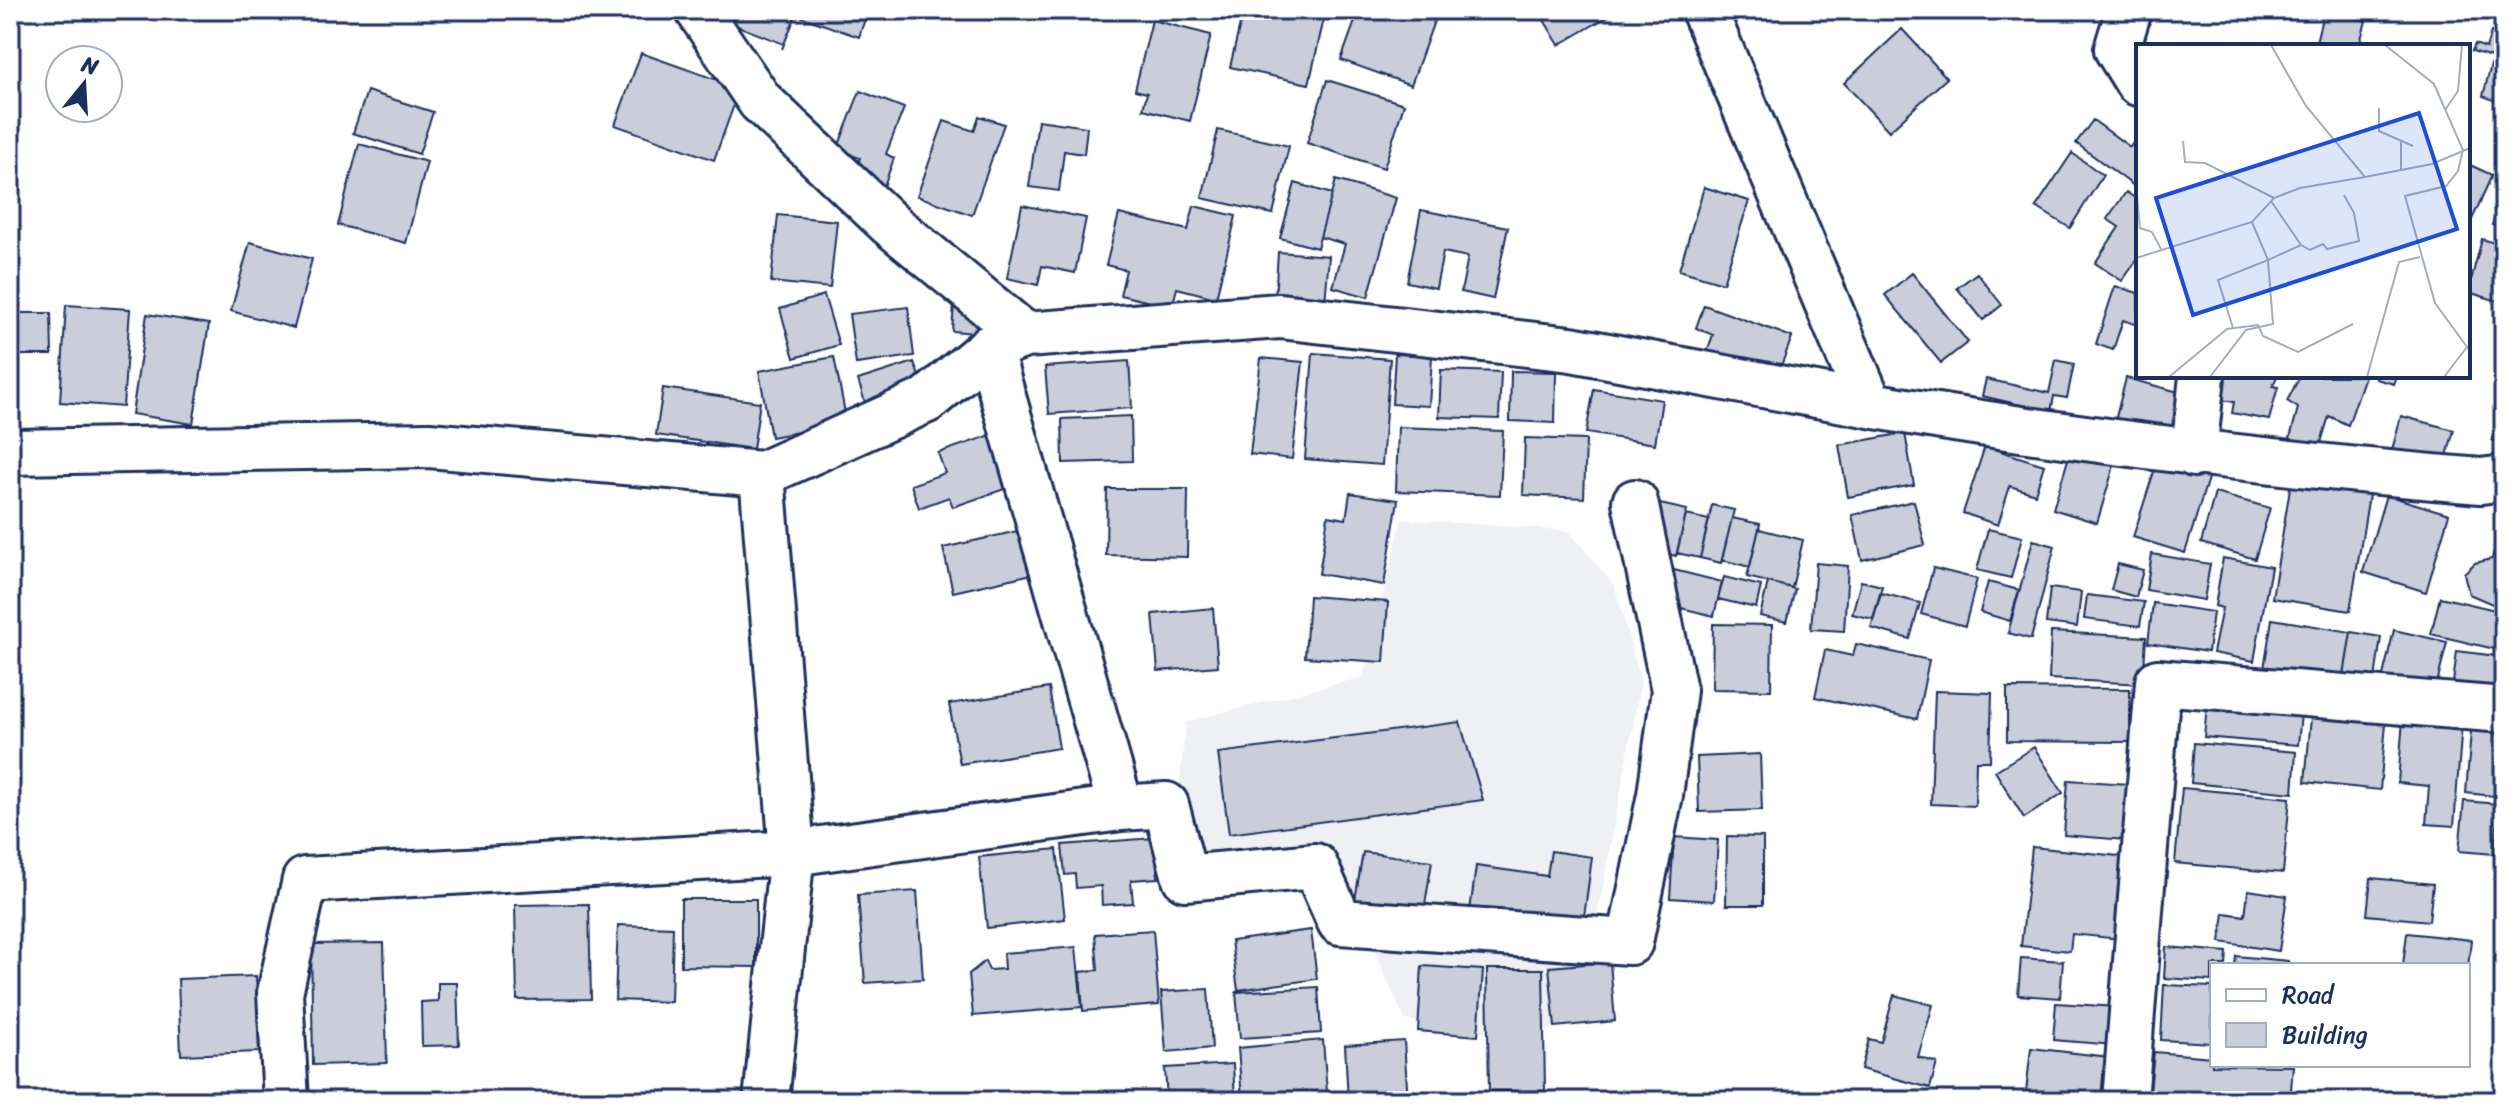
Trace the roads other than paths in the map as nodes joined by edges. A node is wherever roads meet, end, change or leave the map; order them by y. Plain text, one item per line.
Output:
1 (698, 10) edge
2 (1704, 10) edge
3 (2129, 10) edge
4 (2136, 80) edge
5 (1007, 341) junction
6 (2202, 378) edge
7 (1870, 405) junction
8 (10, 452) edge
9 (2194, 454) junction
10 (762, 474) junction
11 (2504, 478) edge
12 (1635, 502) dead end
13 (2504, 710) edge
14 (1121, 808) junction
15 (792, 853) junction
16 (286, 1101) edge
17 (766, 1101) edge
18 (2125, 1101) edge

1 - 5 street
2 - 7 street
3 - 4 street
5 - 7 street
5 - 10 street
5 - 14 street
6 - 9 street
7 - 9 street
8 - 10 street
9 - 11 street
10 - 15 street
12 - 14 street
13 - 18 street
14 - 15 street
15 - 16 street
15 - 17 street

